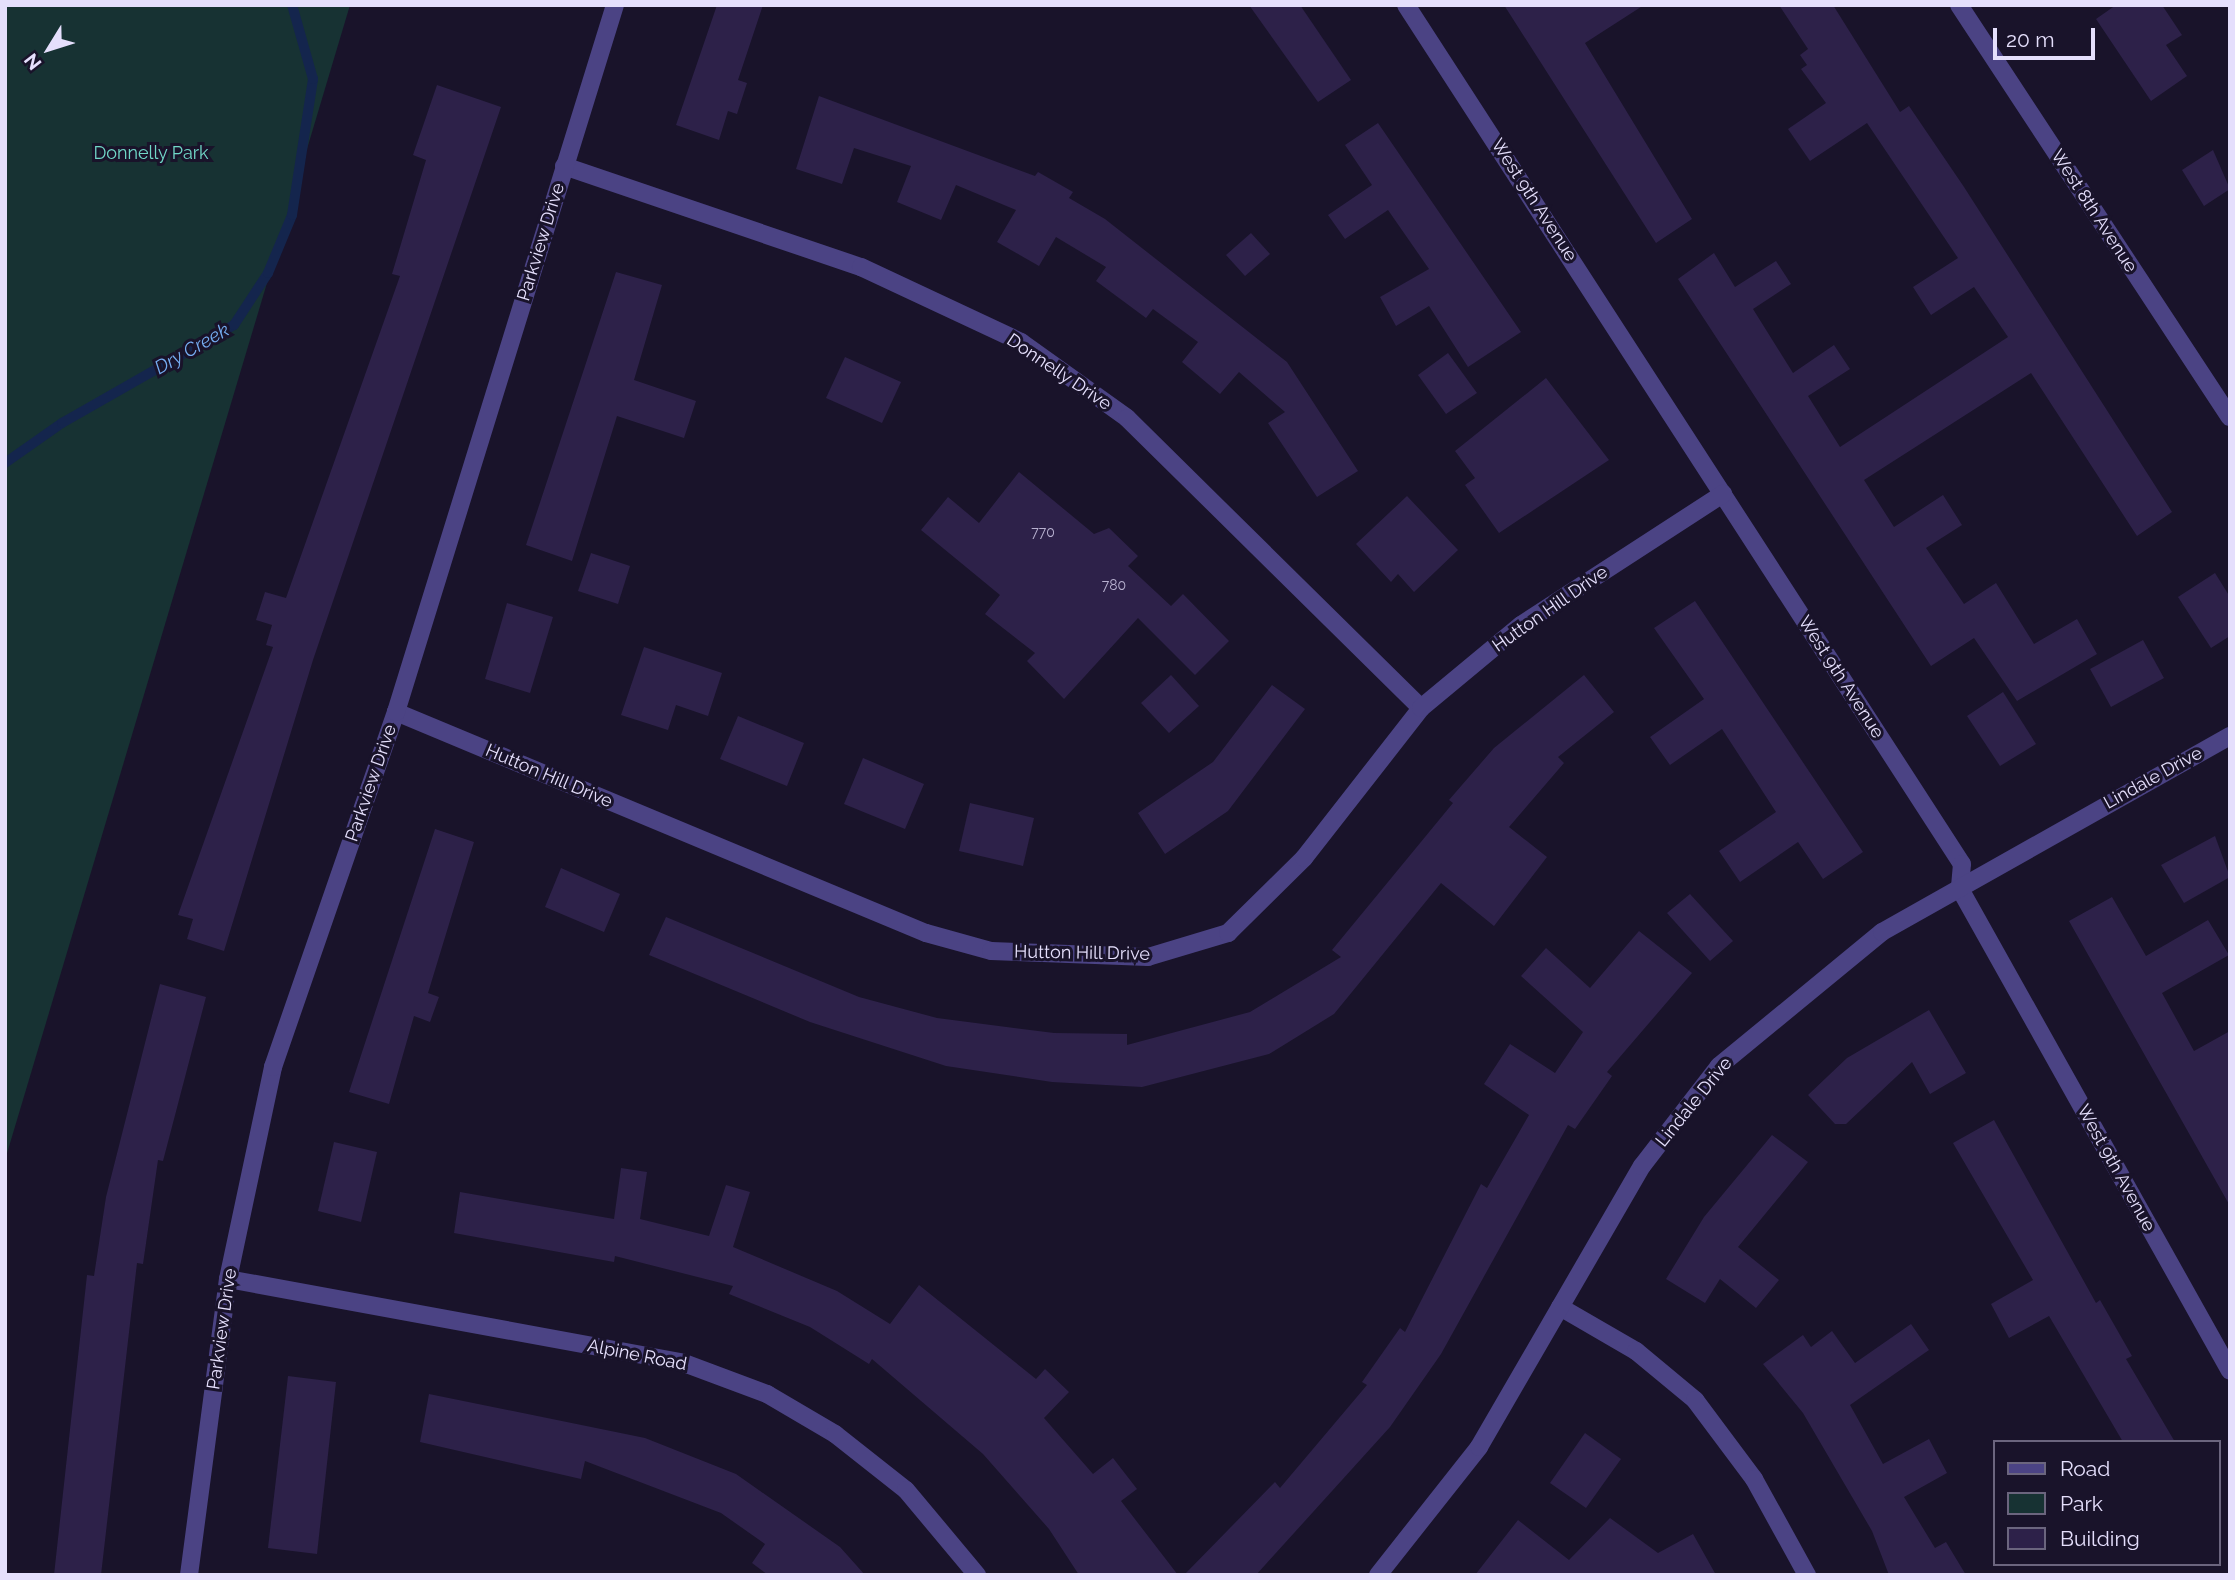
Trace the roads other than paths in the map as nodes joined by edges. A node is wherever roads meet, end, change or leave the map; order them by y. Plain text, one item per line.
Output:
1 (615, 5) edge
2 (1406, 5) edge
3 (1959, 5) edge
4 (564, 166) junction
5 (2230, 417) edge
6 (1723, 494) junction
7 (1421, 708) junction
8 (396, 712) junction
9 (2230, 736) edge
10 (1960, 890) junction
11 (228, 1279) junction
12 (1560, 1307) junction
13 (2230, 1371) edge
14 (189, 1575) edge
15 (977, 1575) edge
16 (1378, 1575) edge
17 (1807, 1575) edge

1 - 4 street, Parkview Drive
2 - 6 street, West 9th Avenue
3 - 5 street, West 8th Avenue
4 - 7 street, Donnelly Drive
4 - 8 street, Parkview Drive
6 - 7 street, Hutton Hill Drive
6 - 10 street, West 9th Avenue
7 - 8 street, Hutton Hill Drive
8 - 11 street, Parkview Drive
9 - 10 street, Lindale Drive
10 - 12 street, Lindale Drive
10 - 13 street, West 9th Avenue
11 - 14 street, Parkview Drive
11 - 15 street, Alpine Road
12 - 16 street, Lindale Drive
12 - 17 street

